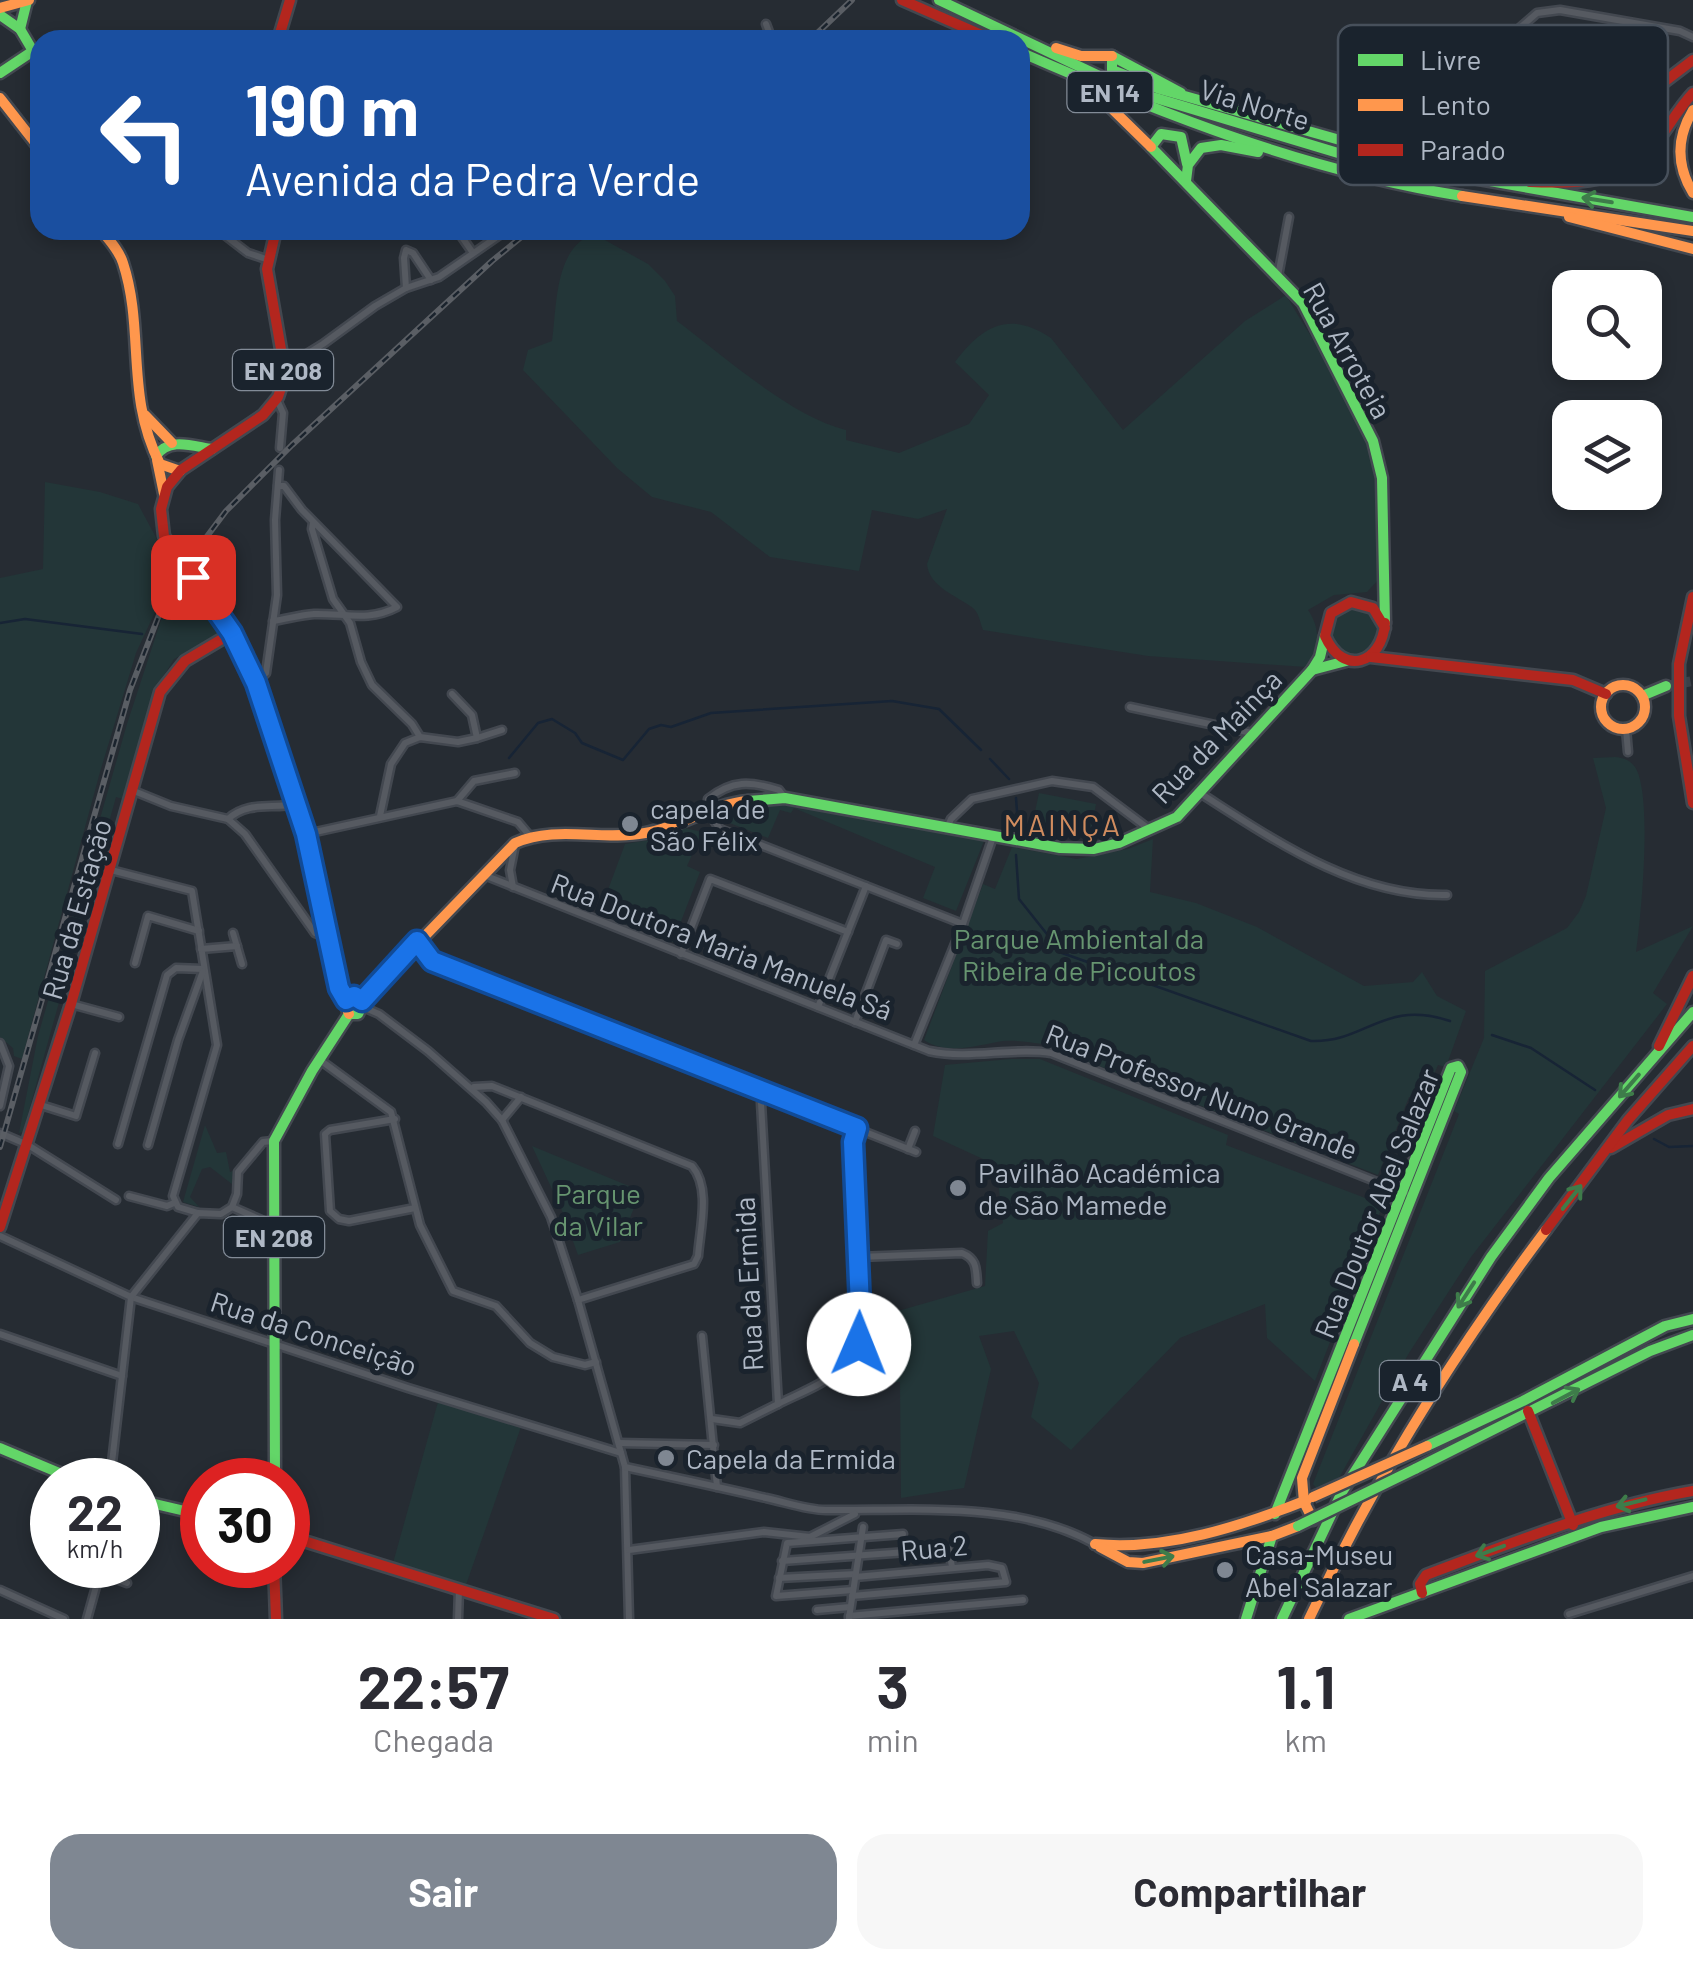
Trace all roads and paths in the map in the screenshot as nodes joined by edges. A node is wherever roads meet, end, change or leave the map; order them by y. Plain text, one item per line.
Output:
1 (28, 0) edge
2 (290, 0) edge
3 (902, 0) edge
4 (939, 0) edge
5 (1550, 0) edge
6 (1550, 10) junction
7 (0, 12) edge
8 (766, 24) dead end
9 (990, 24) junction
10 (1522, 25) edge
11 (1643, 25) edge
12 (20, 29) junction
13 (1668, 29) edge
14 (281, 30) edge
15 (768, 30) edge
16 (970, 30) edge
17 (1003, 30) edge
18 (1017, 30) edge
19 (1030, 36) edge
20 (1693, 37) edge
21 (1030, 43) edge
22 (30, 44) edge
23 (30, 56) edge
24 (1030, 59) edge
25 (17, 60) junction
26 (1030, 60) edge
27 (1693, 60) edge
28 (0, 65) edge
29 (0, 74) edge
30 (1668, 78) edge
31 (1693, 93) edge
32 (0, 98) edge
33 (1693, 110) edge
34 (1668, 126) edge
35 (30, 136) edge
36 (1338, 139) edge
37 (1151, 147) junction
38 (1338, 153) edge
39 (1300, 160) junction
40 (1338, 170) edge
41 (1186, 176) junction
42 (1411, 185) edge
43 (1504, 185) edge
44 (1439, 190) junction
45 (1693, 193) edge
46 (1290, 216) dead end
47 (1693, 218) edge
48 (1693, 232) edge
49 (108, 240) edge
50 (231, 240) edge
51 (273, 240) edge
52 (464, 240) edge
53 (493, 240) edge
54 (1693, 249) edge
55 (473, 253) junction
56 (268, 259) junction
57 (1278, 276) junction
58 (431, 280) junction
59 (406, 288) junction
60 (282, 368) junction
61 (276, 400) junction
62 (144, 414) junction
63 (173, 444) junction
64 (280, 448) dead end
65 (212, 449) junction
66 (156, 458) junction
67 (181, 469) junction
68 (279, 470) dead end
69 (278, 486) junction
70 (164, 494) junction
71 (314, 522) junction
72 (1385, 580) junction
73 (1693, 597) edge
74 (1363, 602) junction
75 (345, 617) junction
76 (273, 621) junction
77 (232, 633) junction
78 (1384, 634) junction
79 (1325, 636) junction
80 (268, 650) junction
81 (1371, 657) junction
82 (1347, 661) junction
83 (1402, 662) junction
84 (250, 666) junction
85 (1312, 670) junction
86 (256, 683) junction
87 (1666, 686) tunnel mouth
88 (452, 694) dead end
89 (1606, 694) junction
90 (1642, 696) junction
91 (1130, 707) dead end
92 (1626, 729) junction
93 (502, 730) dead end
94 (1253, 733) junction
95 (420, 737) junction
96 (477, 738) junction
97 (1628, 752) dead end
98 (1688, 765) junction
99 (515, 773) dead end
100 (1693, 776) edge
101 (134, 791) junction
102 (1200, 793) junction
103 (785, 798) junction
104 (457, 801) junction
105 (1693, 803) edge
106 (296, 804) junction
107 (707, 811) junction
108 (380, 816) junction
109 (228, 820) junction
110 (947, 828) junction
111 (1150, 830) junction
112 (306, 834) junction
113 (530, 836) junction
114 (994, 837) junction
115 (515, 843) junction
116 (111, 870) junction
117 (483, 874) junction
118 (866, 886) junction
119 (514, 888) junction
120 (1447, 895) dead end
121 (963, 924) junction
122 (198, 931) junction
123 (848, 932) junction
124 (233, 933) dead end
125 (329, 939) junction
126 (417, 941) junction
127 (897, 944) dead end
128 (237, 946) junction
129 (201, 949) junction
130 (407, 952) junction
131 (681, 954) junction
132 (432, 961) junction
133 (135, 963) dead end
134 (242, 964) dead end
135 (203, 970) junction
136 (1693, 976) edge
137 (373, 986) junction
138 (346, 1000) junction
139 (72, 1004) junction
140 (362, 1004) junction
141 (818, 1008) junction
142 (1693, 1012) edge
143 (350, 1014) junction
144 (379, 1014) junction
145 (119, 1017) dead end
146 (854, 1022) junction
147 (0, 1043) edge
148 (914, 1045) junction
149 (1693, 1046) edge
150 (95, 1053) dead end
151 (1652, 1059) junction
152 (320, 1060) junction
153 (473, 1087) junction
154 (765, 1091) junction
155 (521, 1097) junction
156 (41, 1105) junction
157 (0, 1106) edge
158 (1693, 1108) edge
159 (394, 1119) junction
160 (502, 1120) junction
161 (857, 1128) junction
162 (915, 1130) dead end
163 (0, 1133) edge
164 (274, 1141) junction
165 (118, 1144) dead end
166 (148, 1144) dead end
167 (28, 1145) junction
168 (1609, 1149) junction
169 (1408, 1194) junction
170 (129, 1196) dead end
171 (116, 1200) dead end
172 (174, 1203) junction
173 (232, 1208) junction
174 (415, 1208) junction
175 (198, 1213) junction
176 (274, 1226) junction
177 (0, 1227) edge
178 (0, 1236) edge
179 (859, 1257) junction
180 (977, 1283) dead end
181 (131, 1296) junction
182 (578, 1300) junction
183 (1693, 1319) edge
184 (0, 1334) edge
185 (1693, 1335) edge
186 (702, 1336) dead end
187 (274, 1344) junction
188 (1626, 1346) junction
189 (1634, 1360) junction
190 (596, 1362) junction
191 (122, 1376) junction
192 (1522, 1401) junction
193 (778, 1404) junction
194 (1530, 1414) junction
195 (712, 1419) junction
196 (619, 1443) junction
197 (714, 1444) junction
198 (0, 1448) edge
199 (622, 1452) junction
200 (113, 1458) edge
201 (275, 1458) edge
202 (30, 1461) edge
203 (625, 1467) junction
204 (716, 1487) junction
205 (1693, 1491) edge
206 (1308, 1502) junction
207 (1693, 1507) edge
208 (824, 1510) junction
209 (858, 1512) junction
210 (1275, 1514) junction
211 (1313, 1520) junction
212 (1572, 1521) junction
213 (862, 1527) dead end
214 (1225, 1527) junction
215 (826, 1528) junction
216 (903, 1534) dead end
217 (861, 1536) junction
218 (1272, 1536) junction
219 (1576, 1536) junction
220 (310, 1543) edge
221 (1095, 1544) junction
222 (1228, 1544) junction
223 (628, 1550) junction
224 (859, 1556) junction
225 (782, 1561) junction
226 (952, 1567) junction
227 (856, 1575) junction
228 (1693, 1576) edge
229 (779, 1578) junction
230 (96, 1588) edge
231 (274, 1588) edge
232 (0, 1590) edge
233 (459, 1590) junction
234 (852, 1593) junction
235 (1422, 1593) junction
236 (1023, 1600) dead end
237 (817, 1610) dead end
238 (849, 1614) edge
239 (1569, 1614) dead end
240 (64, 1619) edge
241 (87, 1619) edge
242 (273, 1619) edge
243 (458, 1619) edge
244 (554, 1619) edge
245 (630, 1619) edge
246 (1246, 1619) edge
247 (1282, 1619) edge
248 (1309, 1619) edge
249 (1348, 1619) edge

1 - 7 main road
1 - 12 main road
2 - 14 main road
3 - 16 main road
4 - 9 main road, Via Norte / EN 14
5 - 6 street
6 - 10 street
6 - 11 street
7 - 12 main road
8 - 15 street
9 - 17 main road, Via Norte / EN 14
9 - 18 main road
12 - 22 main road
13 - 20 street
19 - 36 main road
21 - 38 main road, Via Norte / EN 14
23 - 25 main road
24 - 39 main road, Via Norte / EN 14
25 - 28 main road
25 - 29 main road
26 - 37 main road
27 - 30 main road
31 - 34 main road
32 - 35 main road
33 - 45 main road
37 - 41 main road
37 - 41 main road
39 - 40 main road, Via Norte / EN 14
39 - 41 main road
41 - 57 main road, Rua Arroteia
42 - 44 main road, Via Norte / EN 14
47 -> 43 main road, Via Norte / EN 14
44 - 48 main road, Via Norte / EN 14
44 - 54 main road
46 - 57 street
49 - 62 main road
50 - 56 street
51 - 56 main road, EN 208
52 - 55 street
53 - 55 street
55 - 58 street
56 - 60 main road, EN 208
57 - 72 main road, Rua Arroteia
58 - 59 street
58 - 59 street
59 - 60 street
60 - 61 main road, EN 208
61 - 64 street, EN 208
61 - 65 main road, EN 208
62 - 63 main road
62 - 66 main road
63 - 65 main road
63 - 66 main road
63 - 67 main road
65 - 67 main road, EN 208
66 - 67 main road
66 - 70 main road
67 - 70 main road, EN 208
68 - 69 street
69 - 71 street
69 - 76 street
70 - 77 main road
71 - 75 street
71 - 75 street
72 - 74 main road
72 - 78 main road, Rua Arroteia
73 - 98 main road
74 - 78 main road
74 - 79 main road
75 - 76 street
75 - 95 street
76 - 80 street
77 - 84 main road
77 - 101 main road, Rua da Estação
78 - 81 main road
78 - 83 main road
79 - 82 main road
79 - 85 main road, Rua da Mainça
80 - 84 street
80 - 86 street
81 - 82 main road
81 - 83 main road
82 - 85 main road, Rua da Mainça
83 - 89 main road
84 - 86 main road
85 - 94 main road, Rua da Mainça
86 - 106 main road
87 - 90 main road
88 - 96 street
89 - 90 main road
89 - 92 main road
90 - 92 main road
91 - 94 street
92 - 97 street
93 - 96 street
94 - 102 main road, Rua da Mainça
95 - 96 street
95 - 108 street
98 - 100 main road
98 - 105 main road
99 - 104 street
101 - 109 street
101 - 116 main road, Rua da Estação
102 - 111 main road, Rua da Mainça
102 - 120 street
103 - 107 main road, Rua da Mainça
103 - 107 street, Rua da Mainça
103 - 110 main road, Rua da Mainça
104 - 108 street
104 - 113 street
106 - 109 street
106 - 112 main road
107 - 113 main road, Rua da Mainça
107 - 118 street
108 - 112 street
109 - 125 street
110 - 111 street, Rua da Mainça
110 - 114 main road, Rua da Mainça
111 - 114 main road, Rua da Mainça
112 - 125 main road
113 - 115 main road, Rua da Mainça
114 - 121 street
115 - 117 main road, Rua da Mainça
115 - 119 street, Rua Doutora Maria Manuela Sá
116 - 122 street
116 - 139 main road, Rua da Estação
117 - 119 street, Rua Doutora Maria Manuela Sá
117 - 126 main road, Rua da Mainça
118 - 121 street
118 - 123 street
119 - 131 street, Rua Doutora Maria Manuela Sá
121 - 148 street
122 - 129 street
122 - 133 street
123 - 131 street
123 - 141 street
124 - 128 street
125 - 138 main road
126 - 130 main road, Rua da Mainça
126 - 132 street
127 - 146 street
128 - 129 street
128 - 134 street
129 - 135 street
130 - 132 street
130 - 137 main road, Rua da Mainça
131 - 141 street, Rua Doutora Maria Manuela Sá
132 - 154 street
135 - 165 street
135 - 166 street
135 - 172 street
136 - 151 main road
137 - 140 main road, Rua da Mainça
137 - 144 street
138 - 140 main road
138 - 143 main road
139 - 145 street
139 - 156 main road, Rua da Estação
140 - 143 main road
140 - 144 street
141 - 146 street, Rua Doutora Maria Manuela Sá
142 - 151 main road, A 4
143 - 152 main road, EN 208
144 - 153 street
146 - 148 street, Rua Doutora Maria Manuela Sá
147 - 157 street
148 - 169 street, Rua Professor Nuno Grande
149 - 168 main road, A 4
150 - 156 street
151 -> 247 main road, A 4
152 - 159 street
152 - 164 main road, EN 208
153 - 155 street
153 - 160 street
154 - 161 street
154 - 193 street, Rua da Ermida
155 - 160 street
155 - 182 street
156 - 167 main road, Rua da Estação
158 - 168 main road
159 - 174 street
159 - 174 street
160 - 182 street
161 - 162 street
161 - 179 street
163 - 167 street
164 - 173 street
164 - 176 main road, EN 208
167 - 171 street
167 - 177 main road, Rua da Estação
248 -> 168 main road, A 4
169 - 169 main road, Rua Doutor Abel Salazar
169 - 206 main road, Rua Doutor Abel Salazar
169 - 210 main road, Rua Doutor Abel Salazar
170 - 172 street
172 - 175 street
173 - 175 street
173 - 176 street
174 - 190 street
175 - 181 street
176 - 187 main road, EN 208
178 - 181 street, Rua da Conceição
179 - 180 street
179 - 193 street
181 - 187 street, Rua da Conceição
181 - 191 street
182 - 190 street
183 - 188 main road
184 - 191 street
185 - 189 main road
186 - 195 street
187 - 199 street, Rua da Conceição
187 - 201 main road, EN 208
188 - 189 main road
188 - 192 main road
194 -> 189 main road
190 - 196 street
191 - 200 street
192 - 194 main road
192 - 206 main road, bridge
193 - 195 street, Rua da Ermida
194 - 211 main road, bridge
194 - 212 main road
195 - 197 street
196 - 197 street
196 - 199 street
197 - 204 street
198 - 202 main road
199 - 203 street
203 - 204 street
203 - 223 street
204 - 208 street
205 -> 212 main road
206 - 210 main road
206 - 211 main road, bridge
207 - 219 main road
208 - 209 street
208 - 215 street
209 - 215 street
209 - 221 street
210 - 214 main road
211 - 218 main road, bridge
212 - 219 main road
212 -> 235 main road
213 - 217 street
214 - 221 main road
214 - 222 main road
215 - 223 street
216 - 217 street
217 - 224 street
217 - 225 street
218 - 222 main road
218 - 246 main road
219 - 235 main road
220 - 233 main road
221 -> 222 main road
223 - 245 street
224 - 225 street
224 - 226 street
224 - 227 street
225 - 229 street
226 - 227 street, Rua 2
226 - 234 street, Rua 2
227 - 229 street, Rua 2
227 - 234 street
228 - 239 street
229 - 234 street
230 - 241 street
231 - 242 main road
232 - 240 street
233 - 243 street
233 - 244 main road
234 - 238 street
235 - 249 main road
236 - 238 street
237 - 238 street

